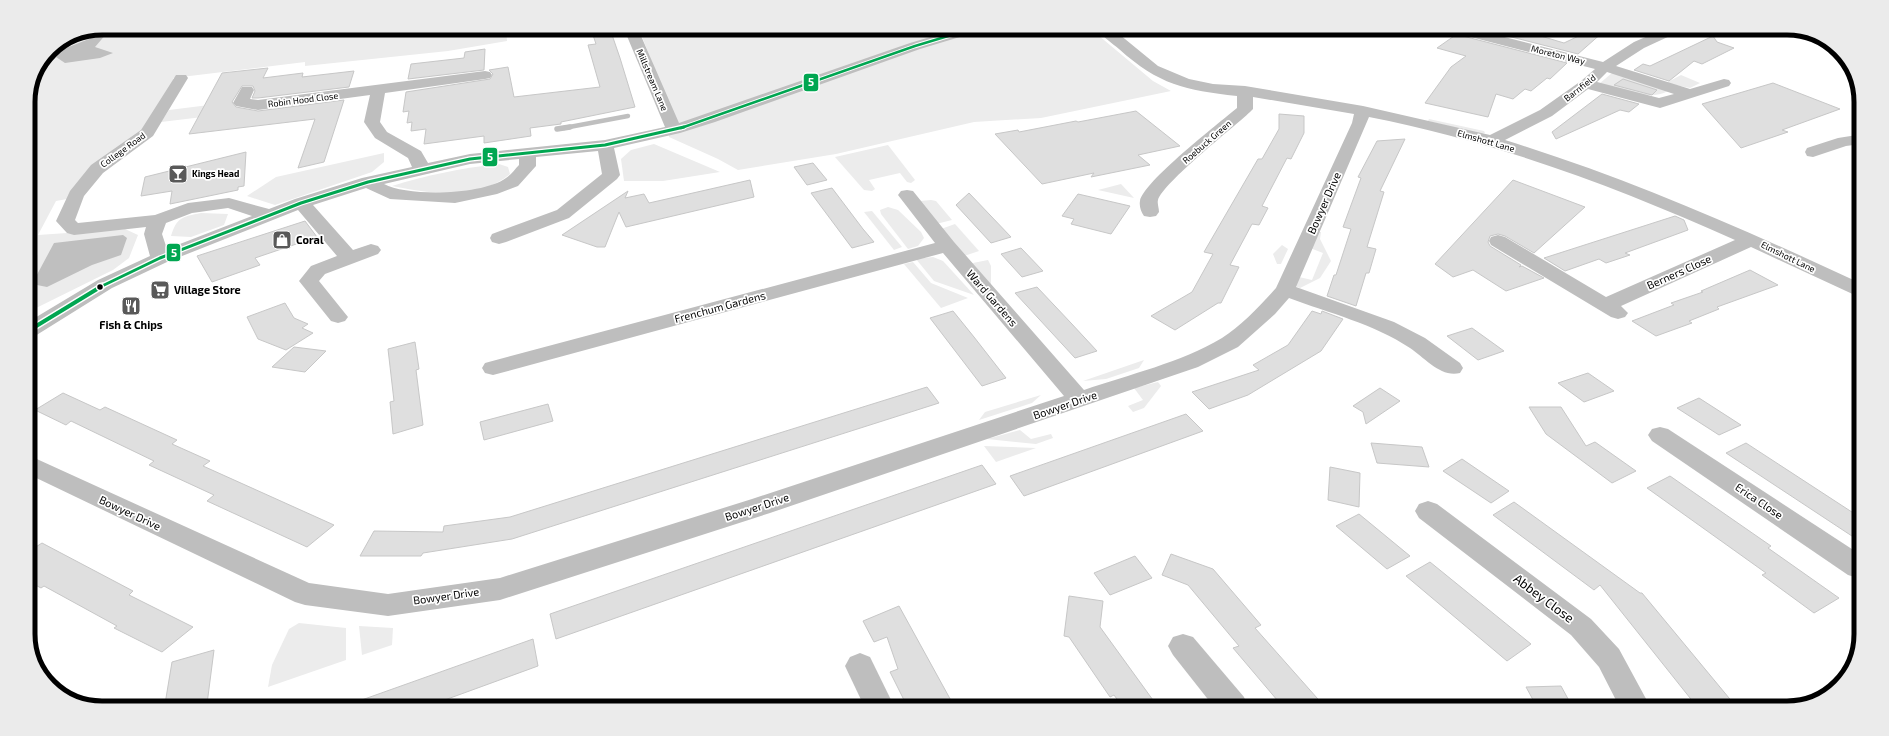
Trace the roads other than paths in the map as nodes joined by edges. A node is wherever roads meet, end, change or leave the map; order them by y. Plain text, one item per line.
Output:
1 (634, 35) edge
2 (951, 35) edge
3 (1111, 35) edge
4 (1480, 35) edge
5 (1660, 35) edge
6 (1605, 67) junction
7 (485, 75) dead end
8 (181, 78) dead end
9 (1724, 83) dead end
10 (1586, 84) junction
11 (247, 90) dead end
12 (378, 90) junction
13 (1245, 91) junction
14 (1691, 94) junction
15 (1363, 111) junction
16 (674, 130) junction
17 (1854, 138) edge
18 (1492, 141) junction
19 (605, 145) junction
20 (526, 152) junction
21 (1813, 152) dead end
22 (422, 169) junction
23 (368, 182) junction
24 (1140, 184) dead end
25 (1157, 188) junction
26 (907, 195) dead end
27 (301, 203) junction
28 (1150, 212) dead end
29 (269, 215) junction
30 (158, 220) junction
31 (499, 238) dead end
32 (1752, 240) junction
33 (1498, 241) dead end
34 (947, 246) junction
35 (371, 250) dead end
36 (160, 258) junction
37 (349, 258) junction
38 (1854, 288) edge
39 (1285, 290) junction
40 (338, 318) dead end
41 (35, 327) edge
42 (493, 368) dead end
43 (1452, 368) dead end
44 (1080, 400) junction
45 (1659, 435) dead end
46 (35, 467) edge
47 (1427, 510) dead end
48 (1854, 564) edge
49 (1183, 646) dead end
50 (860, 666) dead end
51 (877, 701) edge
52 (1228, 701) edge
53 (1632, 701) edge

1 - 16 street, Millstream Lane
2 - 16 street
3 - 13 street, Elmshott Lane
4 - 6 street, Moreton Way
5 - 6 street, Barnfield
6 - 10 street, Barnfield
6 - 14 street, Moreton Way
7 - 12 street, Robin Hood Close
8 - 30 street, College Road
9 - 14 street
10 - 14 street
10 - 18 street, Barnfield
11 - 12 street, Robin Hood Close
12 - 22 street
13 - 15 street, Elmshott Lane
13 - 25 street, Roebuck Green
15 - 18 street, Elmshott Lane
15 - 39 street, Bowyer Drive
16 - 19 street
17 - 21 street
18 - 32 street, Elmshott Lane
19 - 20 street
19 - 31 street
20 - 22 street
20 - 23 street
22 - 23 street
23 - 27 street
24 - 25 street
25 - 28 street, Roebuck Green
26 - 34 street, Ward Gardens
27 - 29 street
27 - 37 street
29 - 30 street, College Road
29 - 36 street
30 - 36 street
32 - 33 street, Berners Close
32 - 38 street, Elmshott Lane
34 - 42 street, Frenchum Gardens
34 - 44 street, Ward Gardens
35 - 37 street
36 - 41 street
37 - 40 street
39 - 43 street
39 - 44 street, Bowyer Drive
44 - 46 street, Bowyer Drive
45 - 48 street, Erica Close
47 - 53 street, Abbey Close
49 - 52 street
50 - 51 street

